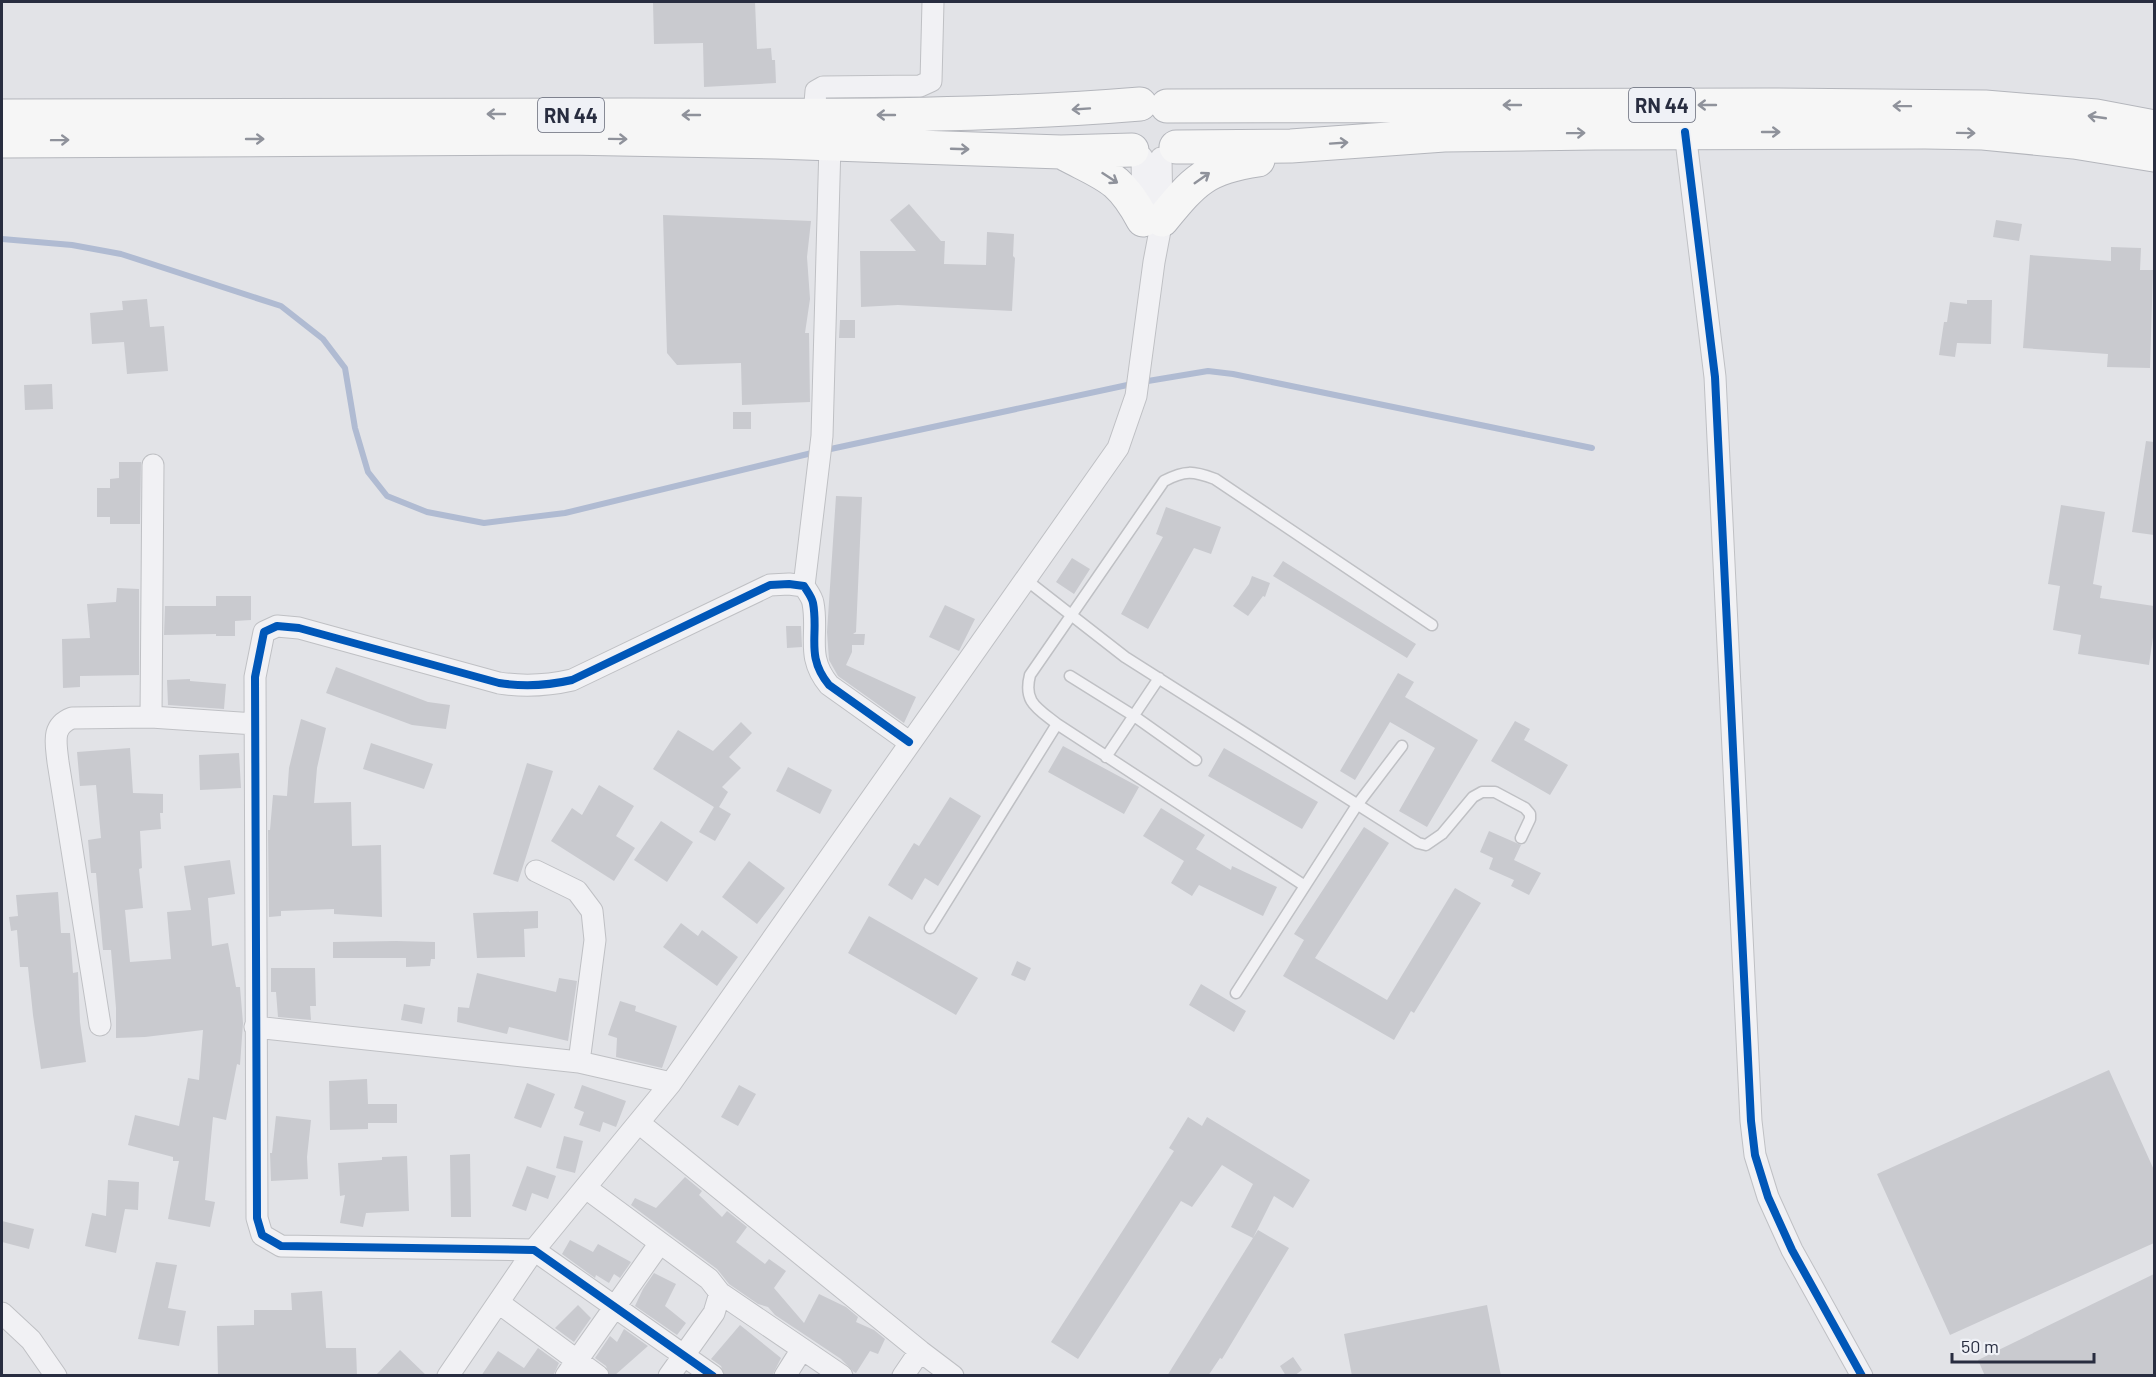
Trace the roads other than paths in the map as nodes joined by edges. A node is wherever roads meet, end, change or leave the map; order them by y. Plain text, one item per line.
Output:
1 (933, 2) edge
2 (1154, 105) junction
3 (814, 115) junction
4 (2, 116) edge
5 (2154, 126) edge
6 (1685, 132) junction
7 (2, 141) edge
8 (830, 144) junction
9 (1291, 146) junction
10 (1061, 152) junction
11 (1153, 153) junction
12 (2154, 154) edge
13 (1152, 220) junction
14 (153, 465) dead end
15 (1025, 579) junction
16 (804, 586) junction
17 (1071, 614) junction
18 (1432, 625) dead end
19 (1070, 676) dead end
20 (1159, 678) junction
21 (1134, 716) junction
22 (151, 717) junction
23 (255, 724) junction
24 (1057, 724) junction
25 (909, 742) junction
26 (1401, 746) dead end
27 (1106, 756) junction
28 (1196, 760) dead end
29 (1357, 805) junction
30 (1521, 838) dead end
31 (536, 871) dead end
32 (1305, 886) junction
33 (930, 928) dead end
34 (1236, 993) dead end
35 (100, 1025) dead end
36 (255, 1027) junction
37 (579, 1062) junction
38 (671, 1083) junction
39 (639, 1123) junction
40 (586, 1188) junction
41 (660, 1243) junction
42 (534, 1250) junction
43 (720, 1293) junction
44 (499, 1303) junction
45 (615, 1308) junction
46 (2, 1313) edge
47 (802, 1349) junction
48 (920, 1352) junction
49 (683, 1356) junction
50 (572, 1368) edge
51 (56, 1376) edge
52 (448, 1376) edge
53 (598, 1376) edge
54 (669, 1376) edge
55 (713, 1376) edge
56 (785, 1376) edge
57 (842, 1376) edge
58 (903, 1376) edge
59 (953, 1376) edge
60 (1862, 1376) edge

1 - 3 street
2 -> 3 highway, RN 44
5 -> 2 highway, RN 44
2 - 11 highway
2 - 11 highway
3 -> 4 highway, RN 44
9 -> 6 highway, RN 44
6 -> 12 highway, RN 44
6 - 60 street
7 -> 8 highway, RN 44
8 -> 10 highway, RN 44
8 - 16 street
9 - 11 highway, RN 44
13 -> 9 highway
10 - 11 highway, RN 44
10 -> 13 highway
11 - 13 street
13 - 15 street
14 - 22 street
15 - 17 lane
15 - 25 street
16 - 23 street
16 - 25 street
17 - 18 lane
17 - 20 lane
17 - 24 lane
19 - 21 lane
20 - 21 lane
20 - 29 lane
21 - 27 lane
21 - 28 lane
22 - 23 street
22 - 35 street
23 - 36 street
24 - 27 lane
24 - 33 lane
25 - 38 street
26 - 29 lane
27 - 32 lane
29 - 30 lane
29 - 32 lane
31 - 37 street
32 - 34 lane
36 - 37 street
36 - 42 street
37 - 38 street
38 - 39 street
39 - 40 street
39 - 48 street
40 - 41 street
40 - 42 street
41 - 43 street
41 - 45 street
42 - 44 street
42 - 45 street
43 - 47 street
43 - 49 street
44 - 50 street
44 - 52 street
45 - 49 street
45 - 50 street
46 - 51 street
47 - 56 street
47 - 57 street
48 - 58 street
48 - 59 street
49 - 54 street
49 - 55 street
50 - 53 street

